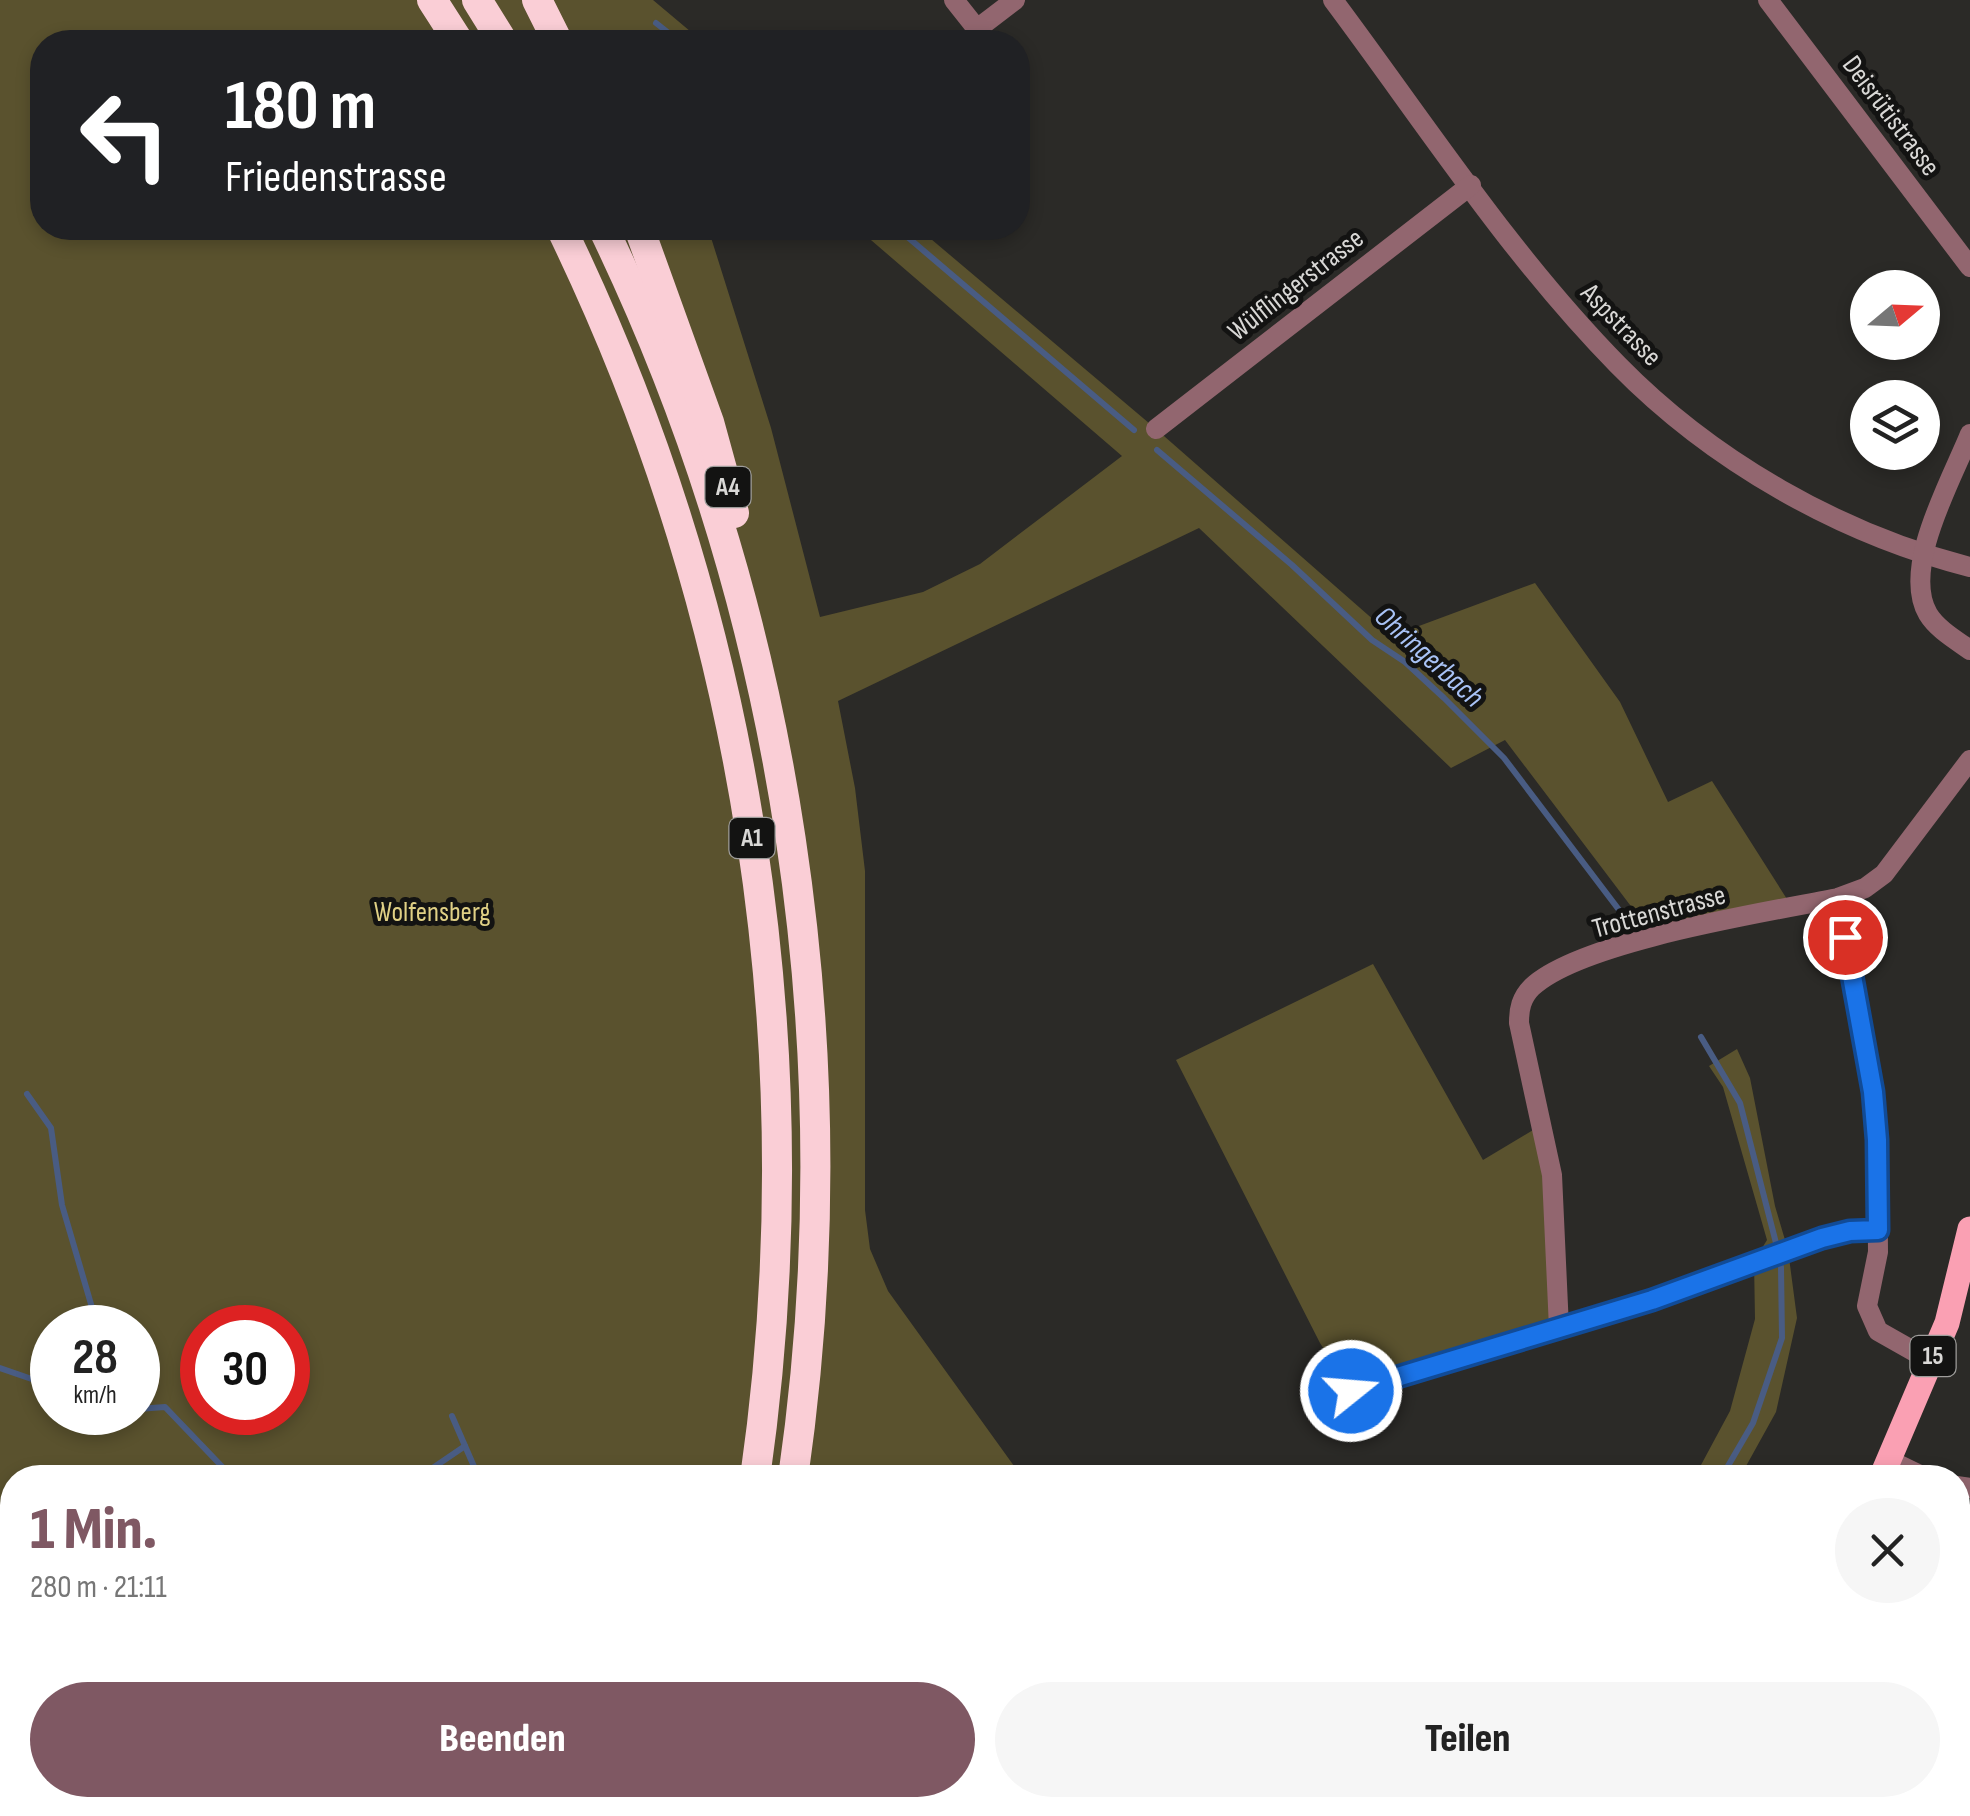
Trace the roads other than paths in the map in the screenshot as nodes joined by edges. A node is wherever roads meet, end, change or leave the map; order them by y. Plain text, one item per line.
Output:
1 (432, 0) edge
2 (477, 0) edge
3 (537, 0) edge
4 (954, 0) edge
5 (1015, 0) edge
6 (1332, 0) edge
7 (1768, 0) edge
8 (452, 30) edge
9 (496, 30) edge
10 (552, 30) edge
11 (1471, 186) junction
12 (566, 240) edge
13 (608, 240) edge
14 (644, 240) edge
15 (1970, 266) edge
16 (1156, 428) dead end
17 (1970, 434) edge
18 (1922, 555) junction
19 (1970, 567) edge
20 (747, 626) junction
21 (1970, 650) edge
22 (1970, 760) edge
23 (1838, 898) junction
24 (1970, 1229) edge
25 (1878, 1230) junction
26 (1560, 1328) junction
27 (1931, 1361) junction
28 (1351, 1391) dead end
29 (756, 1465) edge
30 (794, 1465) edge
31 (1887, 1465) edge

1 - 8 highway
2 - 9 highway
3 - 10 highway
4 - 5 street
6 - 11 street, Aspstrasse
7 - 15 street, Deisrütistrasse
11 - 16 street, Wülflingerstrasse
11 - 18 street, Aspstrasse
12 - 29 highway, A1
13 - 20 highway, A1
14 - 20 highway, A4
17 - 18 street
18 - 19 street, Aspstrasse
18 - 21 street
20 - 30 highway, A1
22 - 23 street, Trottenstrasse
23 - 25 street
23 - 26 street, Trottenstrasse
24 - 27 main road, 15
25 - 26 street
25 - 27 street
26 - 28 street
27 - 31 main road, 15

